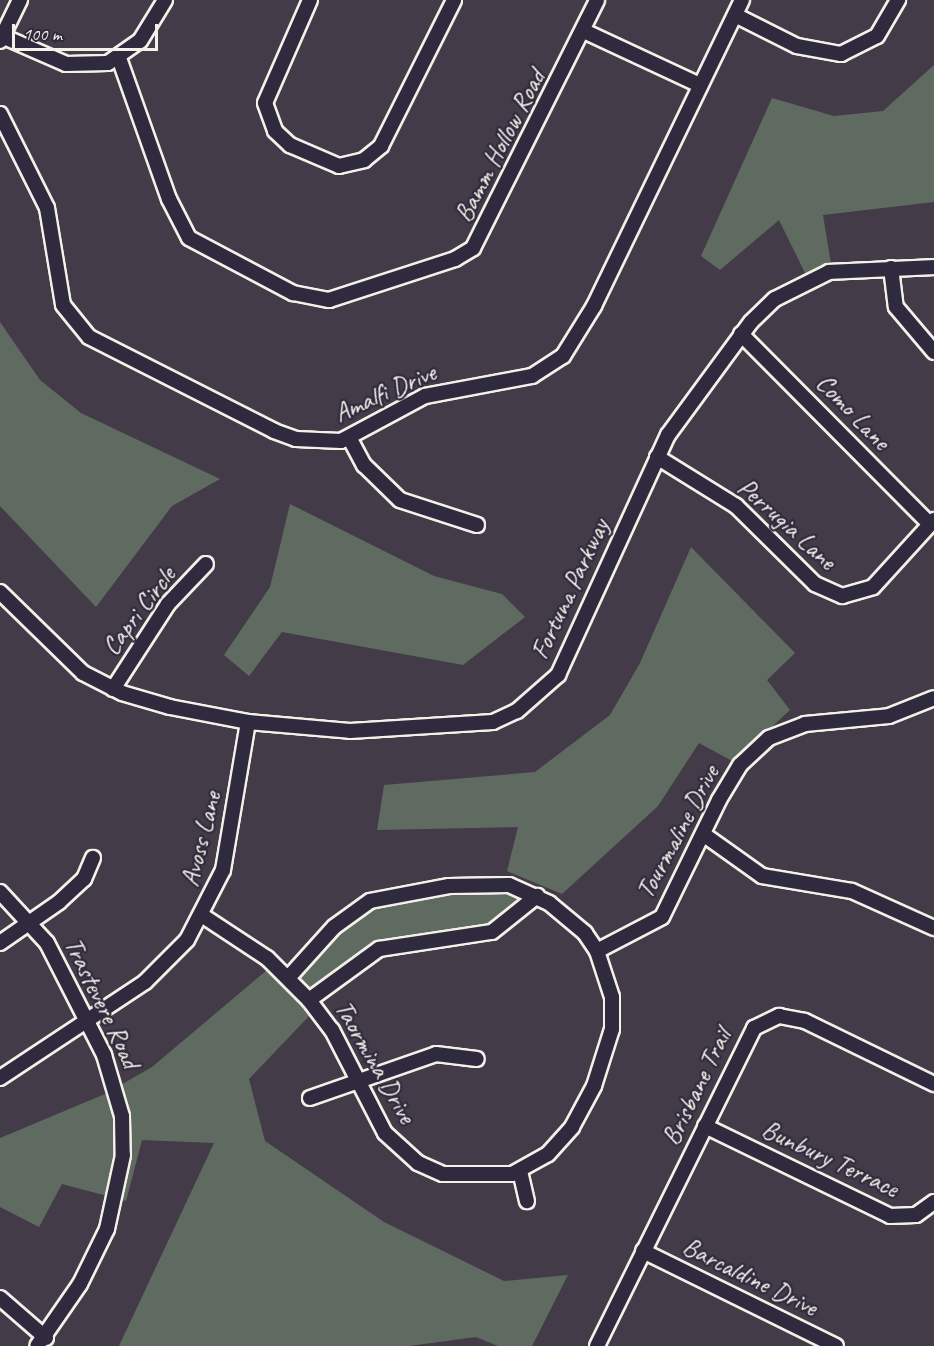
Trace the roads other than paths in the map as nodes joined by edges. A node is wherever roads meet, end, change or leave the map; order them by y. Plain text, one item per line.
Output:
1 (20, 0) edge
2 (165, 0) edge
3 (310, 0) edge
4 (454, 0) edge
5 (597, 0) edge
6 (742, 0) edge
7 (898, 0) edge
8 (735, 15) junction
9 (584, 31) junction
10 (1, 38) edge
11 (119, 58) junction
12 (700, 85) junction
13 (0, 114) edge
14 (934, 267) edge
15 (891, 268) junction
16 (741, 334) junction
17 (934, 352) edge
18 (350, 439) junction
19 (657, 457) junction
20 (932, 522) edge
21 (477, 525) dead end
22 (206, 564) dead end
23 (0, 592) edge
24 (113, 689) junction
25 (934, 698) edge
26 (248, 722) junction
27 (703, 834) junction
28 (93, 858) dead end
29 (0, 892) edge
30 (537, 896) junction
31 (203, 916) junction
32 (29, 918) junction
33 (934, 928) edge
34 (0, 943) edge
35 (597, 951) junction
36 (288, 978) junction
37 (309, 1000) junction
38 (88, 1022) junction
39 (477, 1059) dead end
40 (0, 1078) edge
41 (358, 1082) junction
42 (934, 1084) edge
43 (310, 1098) dead end
44 (705, 1126) junction
45 (520, 1171) junction
46 (527, 1201) dead end
47 (934, 1202) edge
48 (643, 1251) junction
49 (0, 1298) edge
50 (41, 1342) edge
51 (597, 1346) edge
52 (836, 1346) edge

1 - 10 street
2 - 11 street
3 - 4 street
5 - 9 street, Bamm Hollow Road
6 - 8 street, Amalfi Drive
7 - 8 street
8 - 12 street, Amalfi Drive
9 - 11 street, Bamm Hollow Road
9 - 12 street
10 - 11 street
12 - 18 street, Amalfi Drive
13 - 18 street, Amalfi Drive
14 - 15 street, Fortuna Parkway
15 - 16 street, Fortuna Parkway
15 - 17 street
16 - 19 street, Fortuna Parkway
16 - 20 street, Como Lane
18 - 21 street
19 - 20 street, Perrugia Lane
19 - 26 street, Fortuna Parkway
22 - 24 street, Capri Circle
23 - 24 street, Fortuna Parkway
24 - 26 street, Fortuna Parkway
25 - 27 street, Tourmaline Drive
26 - 31 street, Avoss Lane
27 - 33 street
27 - 35 street, Tourmaline Drive
28 - 32 street
29 - 32 street, Trastevere Road
30 - 35 street, Taormina Drive
30 - 36 street, Taormina Drive
30 - 37 street, Taormina Drive
31 - 36 street, Taormina Drive
31 - 38 street, Avoss Lane
32 - 34 street
32 - 38 street, Trastevere Road
35 - 45 street, Taormina Drive
36 - 37 street, Taormina Drive
37 - 41 street, Taormina Drive
38 - 40 street, Avoss Lane
38 - 50 street, Trastevere Road
39 - 41 street
41 - 43 street
41 - 45 street, Taormina Drive
42 - 44 street, Brisbane Trail
44 - 47 street, Bunbury Terrace
44 - 48 street, Brisbane Trail
45 - 46 street
48 - 51 street, Brisbane Trail
48 - 52 street, Barcaldine Drive
49 - 50 street

